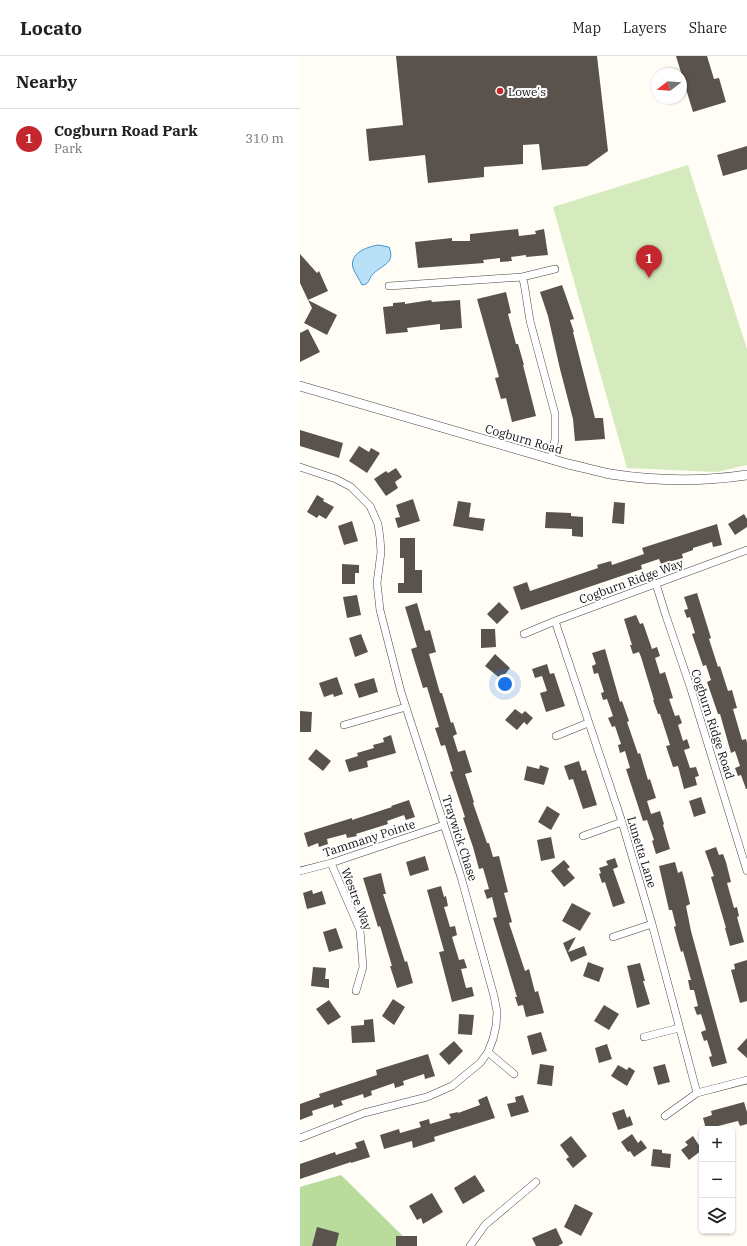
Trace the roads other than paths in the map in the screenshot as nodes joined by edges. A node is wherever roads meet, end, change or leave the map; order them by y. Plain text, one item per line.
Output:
1 (555, 268) dead end
2 (522, 277) junction
3 (389, 286) dead end
4 (300, 386) edge
5 (551, 459) junction
6 (300, 467) edge
7 (747, 475) edge
8 (747, 550) edge
9 (656, 584) junction
10 (555, 621) junction
11 (524, 634) dead end
12 (406, 707) junction
13 (588, 723) junction
14 (344, 725) dead end
15 (556, 736) dead end
16 (622, 822) junction
17 (444, 825) junction
18 (583, 836) dead end
19 (331, 862) junction
20 (300, 871) edge
21 (747, 871) edge
22 (652, 924) junction
23 (613, 937) dead end
24 (356, 991) dead end
25 (679, 1028) junction
26 (644, 1037) dead end
27 (488, 1052) junction
28 (514, 1074) dead end
29 (747, 1080) edge
30 (697, 1093) junction
31 (665, 1116) dead end
32 (300, 1138) edge
33 (536, 1182) dead end
34 (470, 1246) edge

1 - 2 street
2 - 3 street
2 - 5 street
4 - 5 street, Cogburn Road
5 - 7 street, Cogburn Road
6 - 12 street, Traywick Chase
8 - 9 street, Cogburn Ridge Way
9 - 10 street, Cogburn Ridge Way
9 - 21 street, Cogburn Ridge Road
10 - 11 street, Cogburn Ridge Way
10 - 13 street, Lunetta Lane
12 - 14 street
12 - 17 street, Traywick Chase
13 - 15 street
13 - 16 street, Lunetta Lane
16 - 18 street
16 - 22 street, Lunetta Lane
17 - 19 street, Tammany Pointe
17 - 27 street, Traywick Chase
19 - 20 street, Tammany Pointe
19 - 24 street, Westre Way
22 - 23 street
22 - 25 street, Lunetta Lane
25 - 26 street
25 - 30 street, Lunetta Lane
27 - 28 street
27 - 32 street, Traywick Chase
29 - 30 street
30 - 31 street
33 - 34 street

